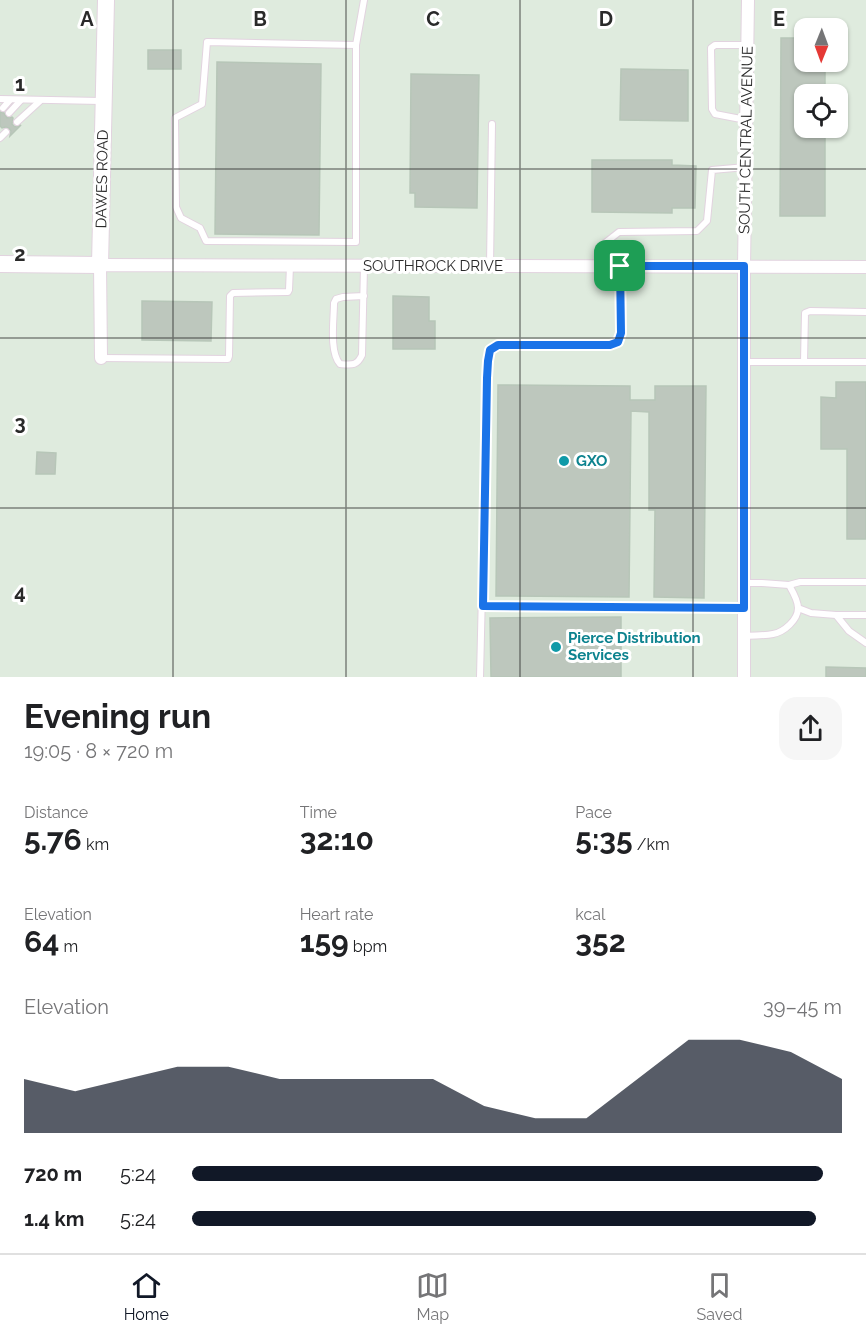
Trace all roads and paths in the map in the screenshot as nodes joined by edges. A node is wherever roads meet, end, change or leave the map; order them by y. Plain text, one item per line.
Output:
1 (106, 0) edge
2 (364, 0) edge
3 (748, 0) edge
4 (356, 45) junction
5 (747, 45) junction
6 (0, 99) edge
7 (10, 100) junction
8 (21, 100) junction
9 (41, 100) junction
10 (104, 101) junction
11 (3, 108) dead end
12 (9, 113) dead end
13 (746, 120) junction
14 (18, 122) dead end
15 (492, 124) dead end
16 (6, 132) dead end
17 (0, 138) edge
18 (746, 167) junction
19 (0, 264) edge
20 (100, 265) junction
21 (290, 265) junction
22 (364, 265) junction
23 (490, 266) junction
24 (605, 266) junction
25 (620, 266) junction
26 (744, 266) junction
27 (866, 267) edge
28 (364, 296) junction
29 (866, 312) edge
30 (101, 358) joint
31 (744, 362) junction
32 (804, 362) junction
33 (866, 362) edge
34 (866, 582) edge
35 (744, 583) junction
36 (789, 585) junction
37 (483, 606) junction
38 (744, 608) junction
39 (798, 608) junction
40 (836, 615) junction
41 (866, 615) edge
42 (744, 636) junction
43 (866, 643) edge
44 (480, 677) edge
45 (744, 677) edge

1 - 10 street, DAWES ROAD
2 - 4 lane
3 - 5 street, SOUTH CENTRAL AVENUE
4 - 4 lane
5 - 13 street, SOUTH CENTRAL AVENUE
5 - 13 lane
6 - 7 lane
7 - 8 lane
7 - 11 lane
8 - 9 lane
8 - 12 lane
9 - 10 lane
9 - 14 lane
10 - 20 street, DAWES ROAD
13 - 18 street, SOUTH CENTRAL AVENUE
15 - 23 lane
16 - 17 lane
18 - 24 lane
18 - 26 street, SOUTH CENTRAL AVENUE
19 - 20 street, SOUTHROCK DRIVE
20 - 21 street, SOUTHROCK DRIVE
20 - 30 street, DAWES ROAD
21 - 22 street, SOUTHROCK DRIVE
21 - 30 lane
22 - 23 street, SOUTHROCK DRIVE
22 - 28 lane
23 - 24 street, SOUTHROCK DRIVE
24 - 25 street, SOUTHROCK DRIVE
25 - 26 street, SOUTHROCK DRIVE
25 - 37 lane
26 - 27 street, SOUTHROCK DRIVE
26 - 31 street, SOUTH CENTRAL AVENUE
28 - 28 lane
29 - 32 lane
31 - 32 lane
31 - 35 street, SOUTH CENTRAL AVENUE
32 - 33 lane
34 - 36 lane
35 - 36 lane
35 - 38 street, SOUTH CENTRAL AVENUE
36 - 39 lane
37 - 38 lane
37 - 44 lane
38 - 42 street, SOUTH CENTRAL AVENUE
39 - 40 lane
39 - 42 lane
40 - 41 lane
40 - 43 lane
42 - 45 street, SOUTH CENTRAL AVENUE

